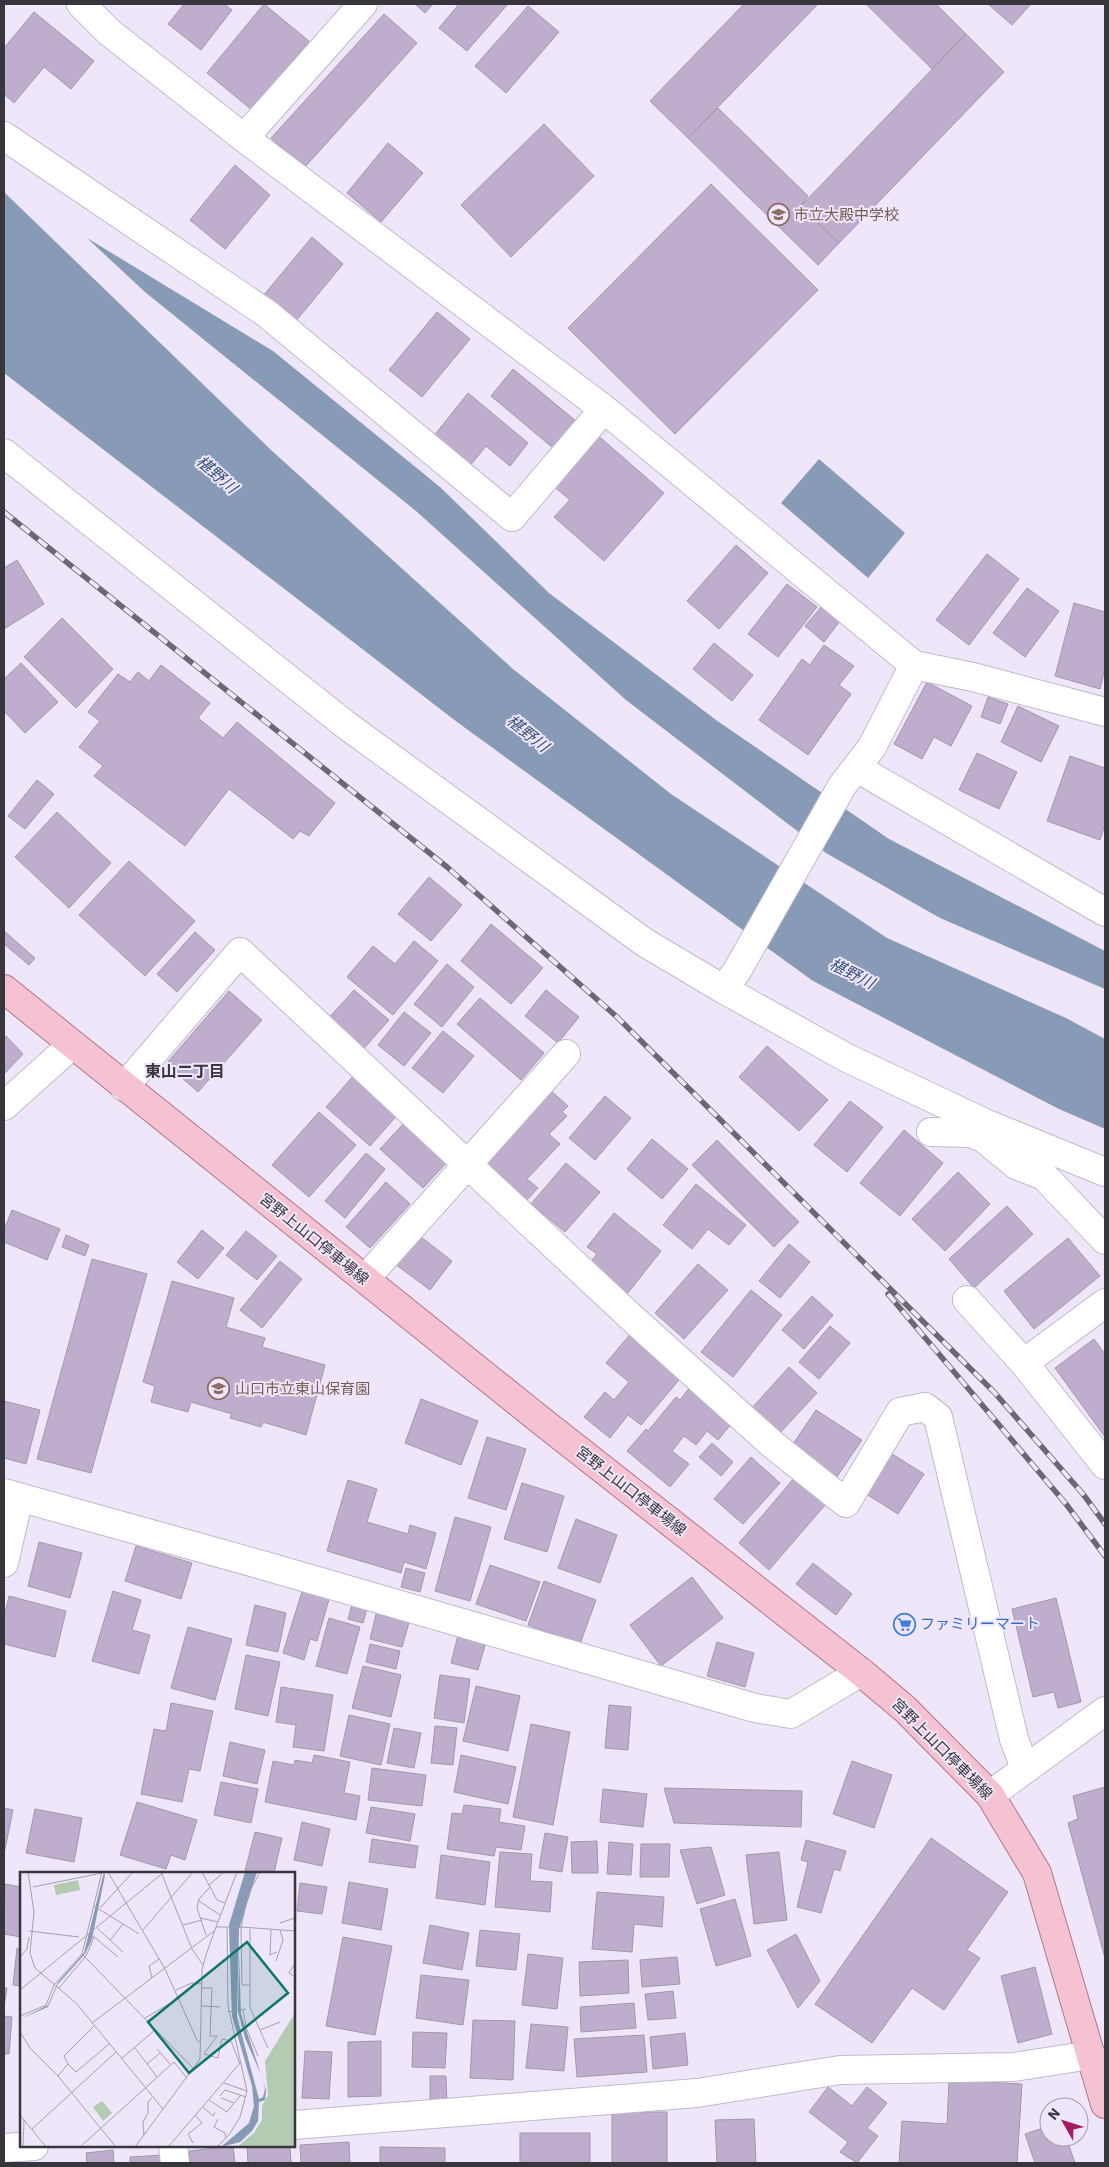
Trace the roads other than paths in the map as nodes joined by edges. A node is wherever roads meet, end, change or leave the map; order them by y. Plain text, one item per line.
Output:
1 (81, 4) edge
2 (363, 4) edge
3 (4, 136) edge
4 (244, 138) junction
5 (604, 409) junction
6 (4, 453) edge
7 (914, 664) junction
8 (1105, 712) edge
9 (849, 777) junction
10 (1105, 912) edge
11 (730, 980) junction
12 (4, 989) edge
13 (72, 1045) junction
14 (566, 1054) dead end
15 (124, 1087) junction
16 (4, 1106) edge
17 (985, 1131) junction
18 (931, 1132) dead end
19 (467, 1163) junction
20 (1105, 1172) edge
21 (1105, 1240) edge
22 (365, 1279) junction
23 (967, 1300) dead end
24 (1105, 1303) edge
25 (1024, 1363) junction
26 (1105, 1465) edge
27 (12, 1495) edge
28 (4, 1563) edge
29 (861, 1672) junction
30 (1105, 1711) edge
31 (1024, 1770) junction
32 (990, 1795) junction
33 (1091, 2055) junction
34 (1105, 2104) edge
35 (295, 2125) edge
36 (20, 2147) edge
37 (173, 2147) edge
38 (4, 2148) edge
39 (175, 2163) edge

1 - 4 street
2 - 4 street
3 - 5 street
4 - 5 street
5 - 7 street
6 - 11 street
7 - 8 street
7 - 9 street
9 - 10 street
9 - 11 street
11 - 17 street
12 - 13 main road, 宮野上山口停車場線
13 - 15 main road, 宮野上山口停車場線
13 - 16 street
14 - 19 street
15 - 19 street
15 - 22 main road, 宮野上山口停車場線
17 - 18 street
17 - 20 street
17 - 21 street
19 - 22 street
19 - 31 street
22 - 29 main road, 宮野上山口停車場線
23 - 25 street
24 - 25 street
25 - 26 street
27 - 28 street
27 - 29 street
29 - 32 main road, 宮野上山口停車場線
30 - 31 street
31 - 32 street
32 - 33 main road, 宮野上山口停車場線
33 - 34 main road, 宮野上山口停車場線
33 - 35 street
36 - 38 street
37 - 39 street

